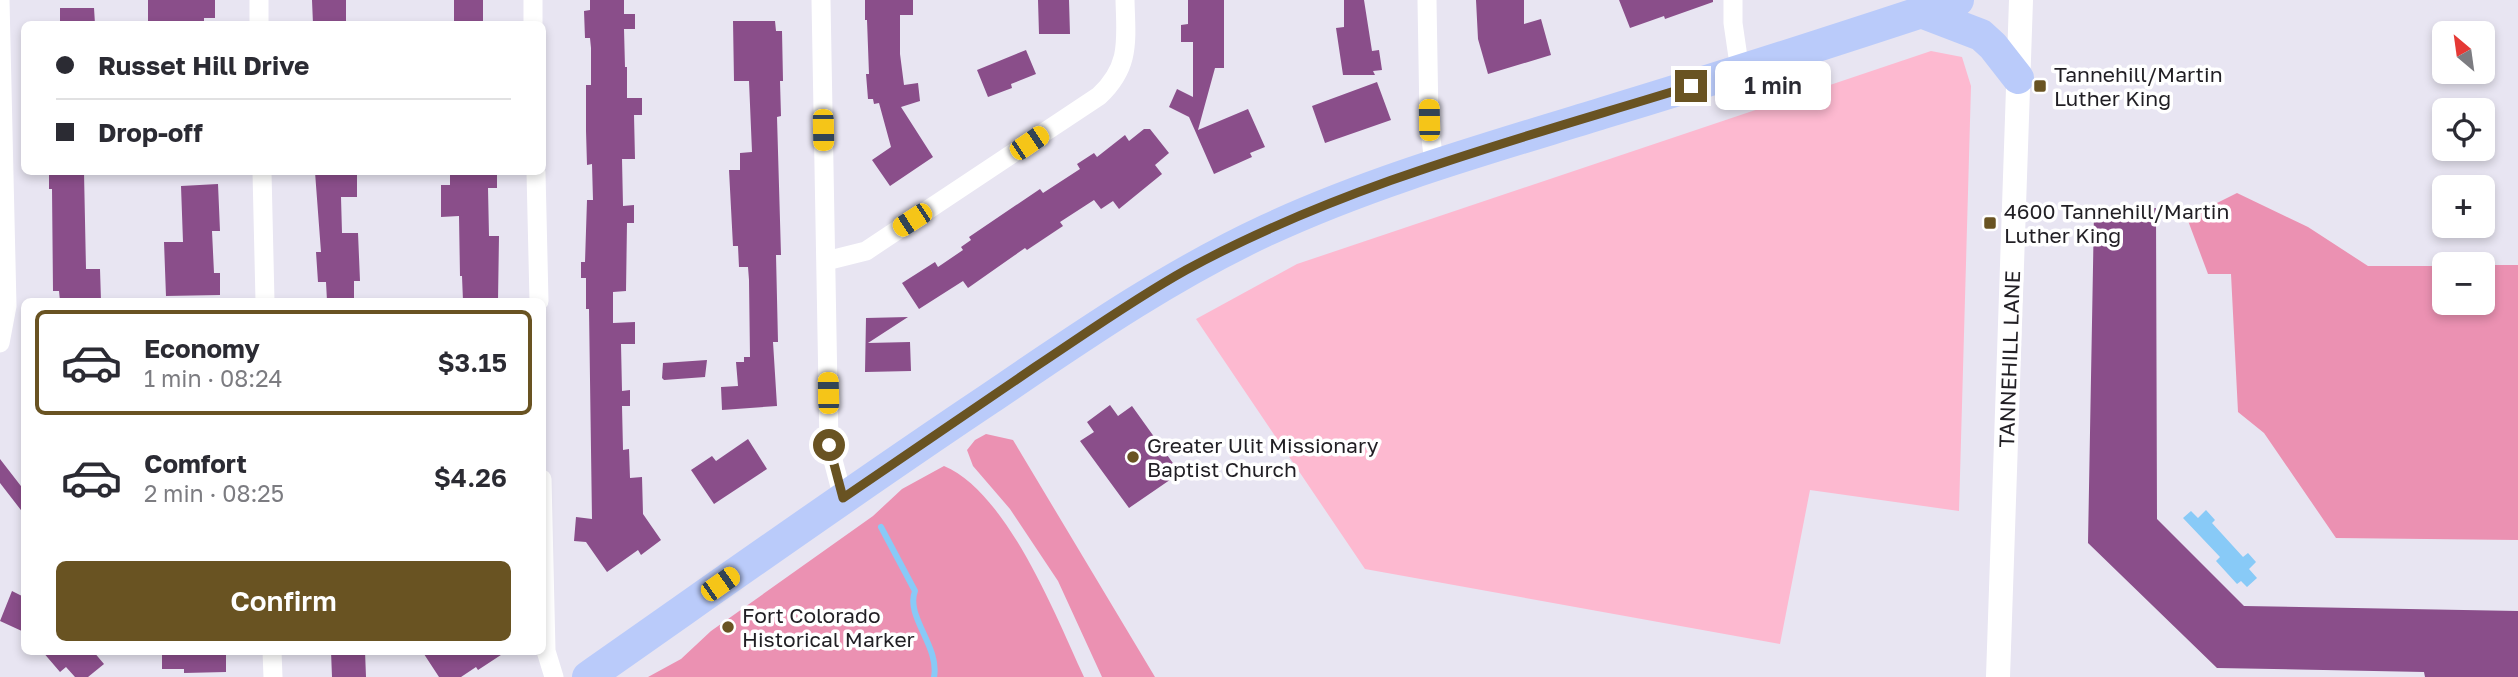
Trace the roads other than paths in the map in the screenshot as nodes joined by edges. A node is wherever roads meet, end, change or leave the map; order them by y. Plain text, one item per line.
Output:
1 (0, 0) edge
2 (259, 0) edge
3 (533, 0) edge
4 (821, 0) edge
5 (1125, 0) edge
6 (1427, 0) edge
7 (1733, 0) edge
8 (1958, 0) edge
9 (2021, 0) edge
10 (1921, 12) junction
11 (259, 21) edge
12 (533, 21) edge
13 (1740, 71) junction
14 (2018, 78) junction
15 (1434, 165) junction
16 (262, 175) edge
17 (536, 175) edge
18 (826, 261) junction
19 (265, 298) edge
20 (539, 298) edge
21 (0, 343) edge
22 (843, 498) junction
23 (546, 651) edge
24 (272, 655) edge
25 (273, 677) edge
26 (554, 677) edge
27 (587, 677) edge
28 (1998, 677) edge

1 - 21 street
2 - 11 street
3 - 12 street
4 - 18 street
5 - 18 street
6 - 15 street
7 - 13 street
8 - 10 main road
9 - 14 street, TANNEHILL LANE
10 - 13 main road
10 - 14 main road
13 - 15 main road
14 - 28 street, TANNEHILL LANE
15 - 22 main road
16 - 19 street
17 - 20 street
18 - 22 street
22 - 27 main road
23 - 26 street
24 - 25 street

